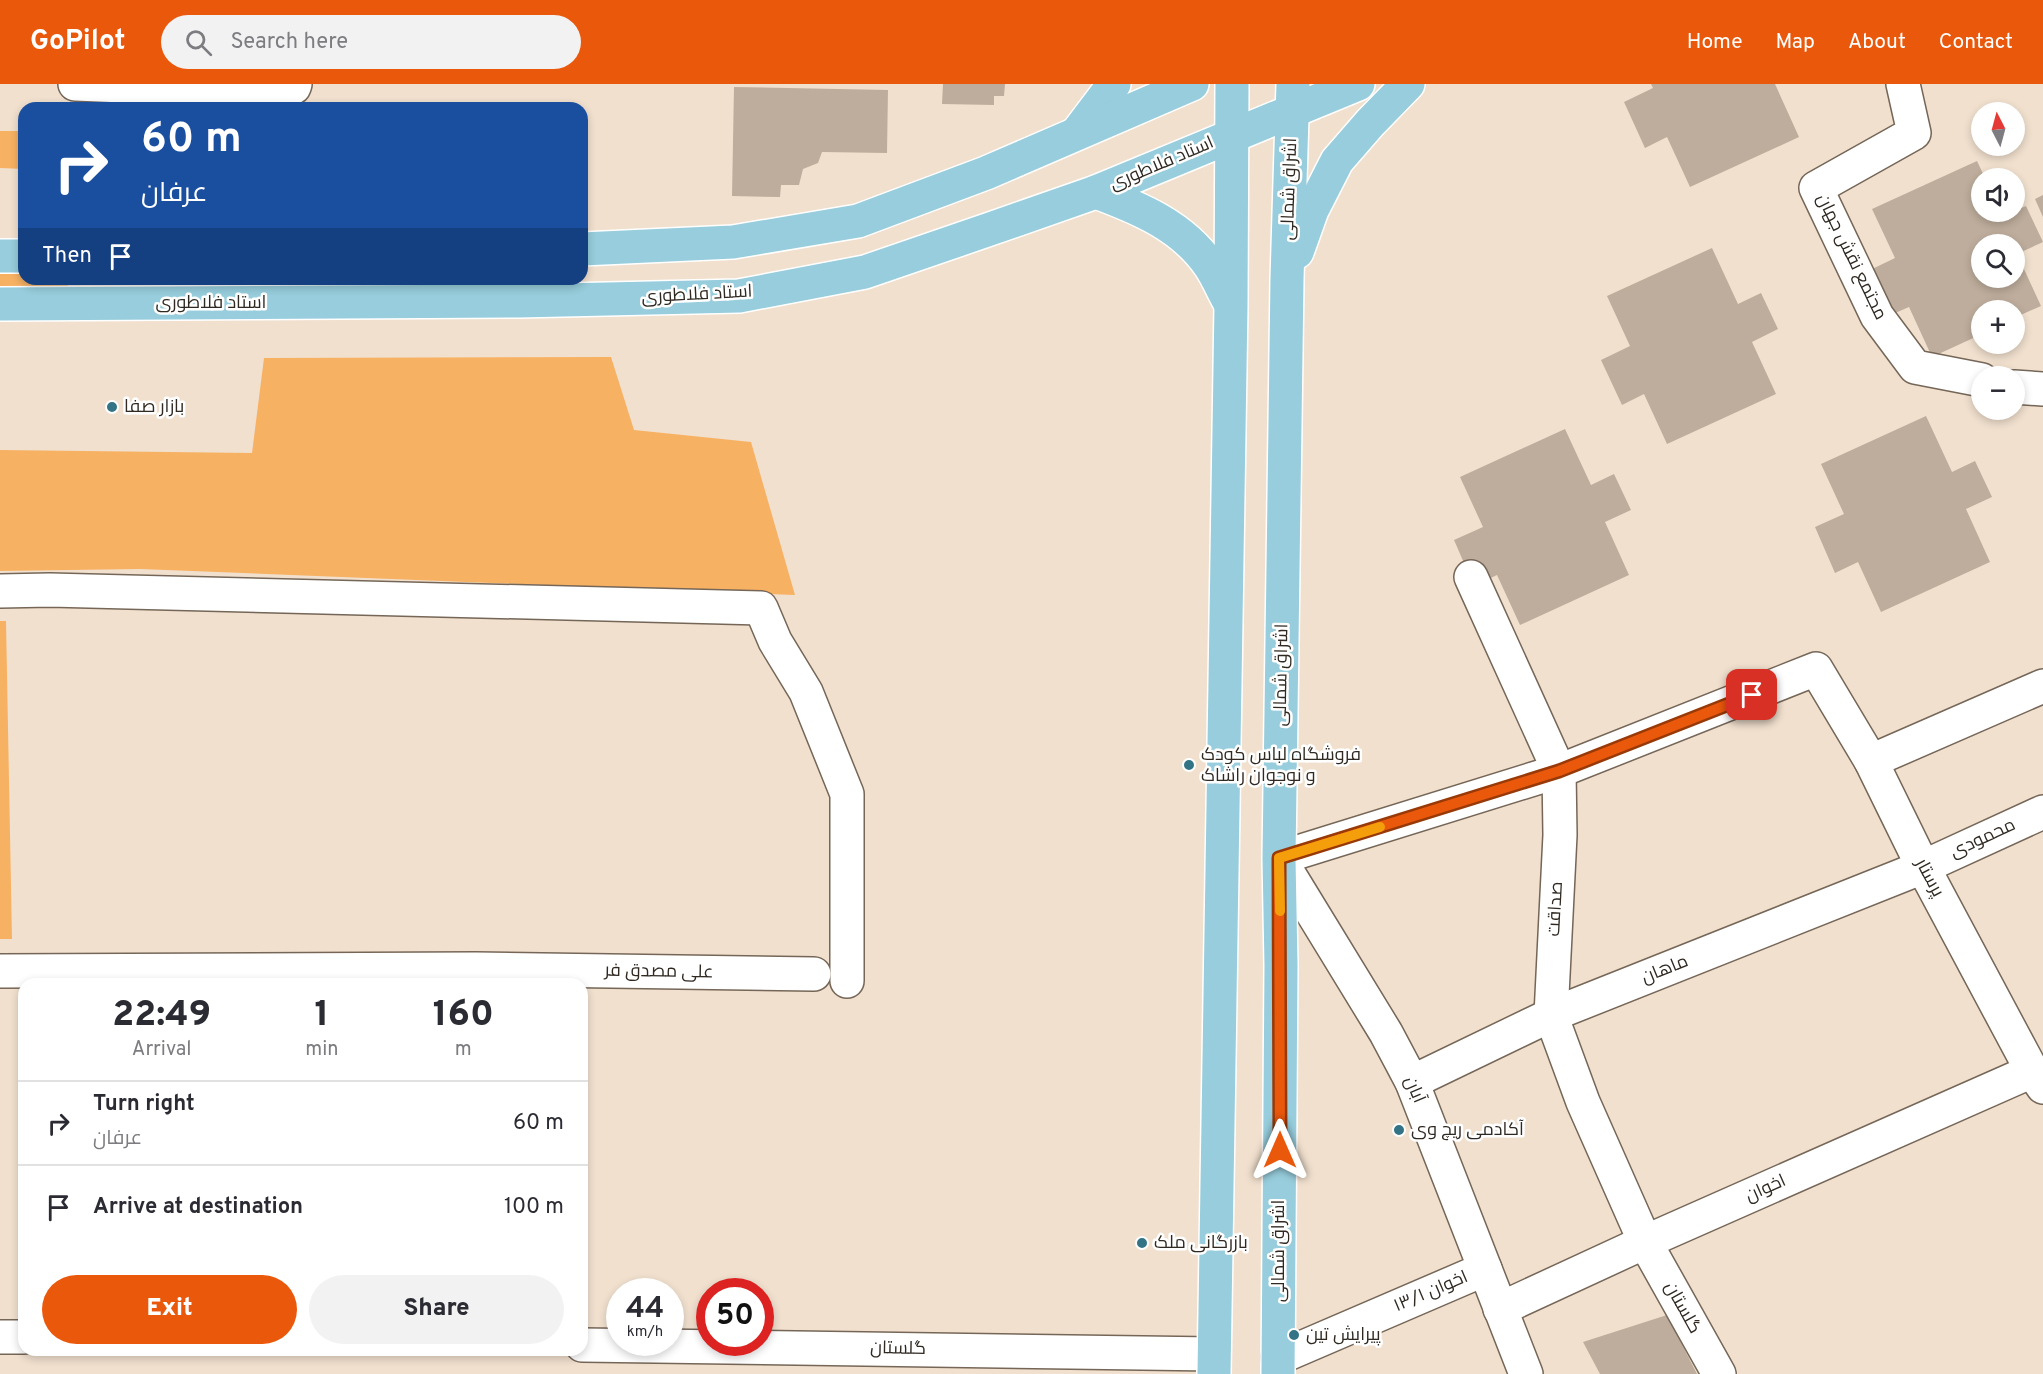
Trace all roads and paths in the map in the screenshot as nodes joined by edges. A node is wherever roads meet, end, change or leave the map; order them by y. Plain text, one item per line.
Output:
1 (75, 84) edge
2 (295, 84) edge
3 (1114, 84) edge
4 (1192, 84) edge
5 (1232, 84) edge
6 (1358, 84) edge
7 (1408, 84) edge
8 (1904, 87) edge
9 (1292, 98) edge
10 (1077, 134) junction
11 (1231, 136) junction
12 (1096, 192) junction
13 (588, 249) edge
14 (0, 256) edge
15 (18, 256) edge
16 (1287, 279) junction
17 (124, 292) edge
18 (0, 304) edge
19 (1231, 305) junction
20 (1971, 378) edge
21 (2025, 388) edge
22 (2043, 389) edge
23 (1471, 577) dead end
24 (0, 591) edge
25 (2043, 686) edge
26 (1871, 761) junction
27 (1559, 771) junction
28 (2043, 812) edge
29 (1279, 858) junction
30 (1923, 867) junction
31 (0, 971) edge
32 (814, 974) dead end
33 (847, 981) dead end
34 (1551, 1015) junction
35 (2035, 1064) edge
36 (1412, 1082) junction
37 (1645, 1242) junction
38 (1485, 1269) junction
39 (1500, 1309) junction
40 (0, 1337) edge
41 (18, 1337) edge
42 (588, 1345) edge
43 (1214, 1364) edge
44 (1278, 1366) edge
45 (1526, 1374) edge
46 (1719, 1374) edge

1 - 2 street
3 - 10 main road
4 - 10 main road
5 - 11 main road
6 - 9 main road, استاد فلاطوری
7 - 16 main road
8 - 20 street, مجتمع نقش جهان
9 - 11 main road, استاد فلاطوری
9 - 16 main road, اشراق شمالی
10 - 13 main road
11 - 12 main road, استاد فلاطوری
11 - 19 main road
12 - 17 main road, استاد فلاطوری
12 - 19 main road
14 - 15 main road
16 - 29 main road, اشراق شمالی
17 - 18 main road, استاد فلاطوری
19 - 43 main road
21 - 22 street
23 - 27 street, صداقت
24 - 33 street
25 - 26 street
26 - 27 street, پرستار
26 - 30 street, پرستار
27 - 29 street
27 - 34 street, صداقت
28 - 30 street, محمودی
29 - 36 street, آبان
29 - 44 main road, اشراق شمالی
30 - 34 street, ماهان
30 - 35 street, پرستار
31 - 32 street, علی مصدق فر
34 - 36 street, ماهان
34 - 37 street, صداقت
35 - 37 street, اخوان
36 - 38 street, آبان
37 - 39 street, اخوان
37 - 46 street, گلستان
38 - 39 street, آبان
38 - 44 street, اخوان ۱۳/۱
39 - 45 street, آبان
40 - 41 street
42 - 43 street, گلستان

